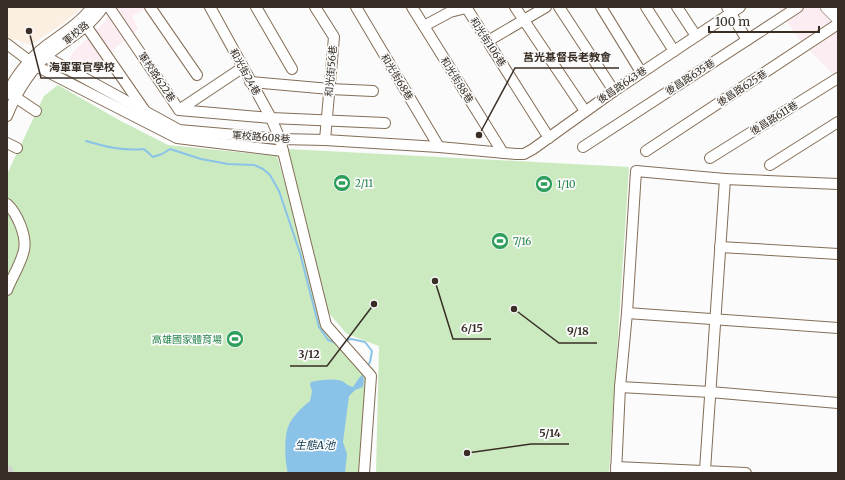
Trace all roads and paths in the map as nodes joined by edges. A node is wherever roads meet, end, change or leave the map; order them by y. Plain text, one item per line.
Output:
1 (92, 7) edge
2 (103, 7) edge
3 (109, 7) edge
4 (150, 7) edge
5 (210, 7) edge
6 (256, 7) edge
7 (315, 7) edge
8 (356, 7) edge
9 (412, 7) edge
10 (515, 7) edge
11 (546, 7) edge
12 (559, 7) edge
13 (601, 7) edge
14 (646, 7) edge
15 (677, 7) edge
16 (740, 7) edge
17 (798, 7) edge
18 (827, 7) edge
19 (466, 8) edge
20 (728, 10) edge
21 (838, 18) edge
22 (524, 20) junction
23 (84, 22) junction
24 (838, 24) edge
25 (424, 26) junction
26 (696, 36) junction
27 (747, 40) junction
28 (488, 42) junction
29 (9, 45) edge
30 (674, 51) junction
31 (43, 54) junction
32 (33, 64) junction
33 (242, 68) junction
34 (292, 69) dead end
35 (642, 72) junction
36 (197, 75) dead end
37 (838, 78) edge
38 (250, 82) junction
39 (330, 89) junction
40 (373, 91) dead end
41 (614, 91) junction
42 (10, 94) edge
43 (180, 110) junction
44 (36, 111) dead end
45 (585, 111) junction
46 (146, 112) junction
47 (7, 116) edge
48 (271, 118) junction
49 (327, 121) junction
50 (838, 122) edge
51 (385, 123) dead end
52 (549, 138) junction
53 (280, 139) junction
54 (325, 140) junction
55 (7, 143) edge
56 (439, 147) junction
57 (583, 147) dead end
58 (17, 148) dead end
59 (283, 151) junction
60 (646, 151) dead end
61 (502, 153) junction
62 (710, 158) dead end
63 (770, 165) dead end
64 (725, 179) junction
65 (838, 184) edge
66 (7, 204) edge
67 (720, 247) junction
68 (838, 254) edge
69 (7, 290) edge
70 (626, 313) junction
71 (715, 319) junction
72 (838, 328) edge
73 (620, 387) junction
74 (710, 392) junction
75 (838, 403) edge
76 (616, 470) edge
77 (705, 470) junction
78 (364, 473) edge
79 (746, 473) edge

1 - 23 street, 軍校路
2 - 23 street, 軍校路
3 - 43 street, 軍校路622巷
4 - 36 street
5 - 33 street, 和光街24巷
6 - 34 street
7 - 39 street, 和光街56巷
8 - 56 street, 和光街68巷
9 - 25 street, 和光街88巷
10 - 22 street
11 - 22 street
12 - 41 street
13 - 35 street
14 - 30 street
15 - 26 street
16 - 20 street, 後昌路643巷
17 - 27 street, 後昌路635巷
18 - 21 main road
19 - 25 street
19 - 28 street, 和光街106巷
20 - 26 street, 後昌路643巷
20 - 27 street
22 - 28 street
22 - 45 street
23 - 31 street, 軍校路
23 - 46 street
24 - 60 street, 後昌路625巷
25 - 61 street, 和光街88巷
26 - 30 street, 後昌路643巷
27 - 57 street, 後昌路635巷
28 - 52 street, 和光街106巷
29 - 32 street
30 - 35 street, 後昌路643巷
31 - 32 street, 軍校路
31 - 46 street, 軍校路608巷
32 - 42 street, 軍校路
32 - 59 street
33 - 38 street, 和光街24巷
33 - 43 street
35 - 41 street, 後昌路643巷
37 - 62 street, 後昌路611巷
38 - 39 street
38 - 48 street, 和光街24巷
39 - 40 street
39 - 49 street, 和光街56巷
41 - 45 street, 後昌路643巷
42 - 44 street
42 - 47 street, 軍校路
43 - 48 street, 軍校路622巷
45 - 52 street, 後昌路643巷
46 - 53 street, 軍校路608巷
48 - 49 street, 軍校路622巷
48 - 53 street, 和光街24巷
49 - 51 street, 軍校路622巷
49 - 54 street, 和光街56巷
50 - 63 street
52 - 61 street, 後昌路643巷
53 - 54 street, 軍校路608巷
53 - 59 street, 和光街24巷
54 - 56 street, 軍校路608巷
55 - 58 street
56 - 61 street, 軍校路608巷
59 - 78 street, 和光街24巷
64 - 65 street
64 - 67 street
64 - 70 street
66 - 69 street
67 - 68 street
67 - 71 street
70 - 71 street
70 - 73 street
71 - 72 street
71 - 74 street
73 - 74 street
73 - 76 street
74 - 75 street
74 - 77 street
76 - 77 street
77 - 79 street

